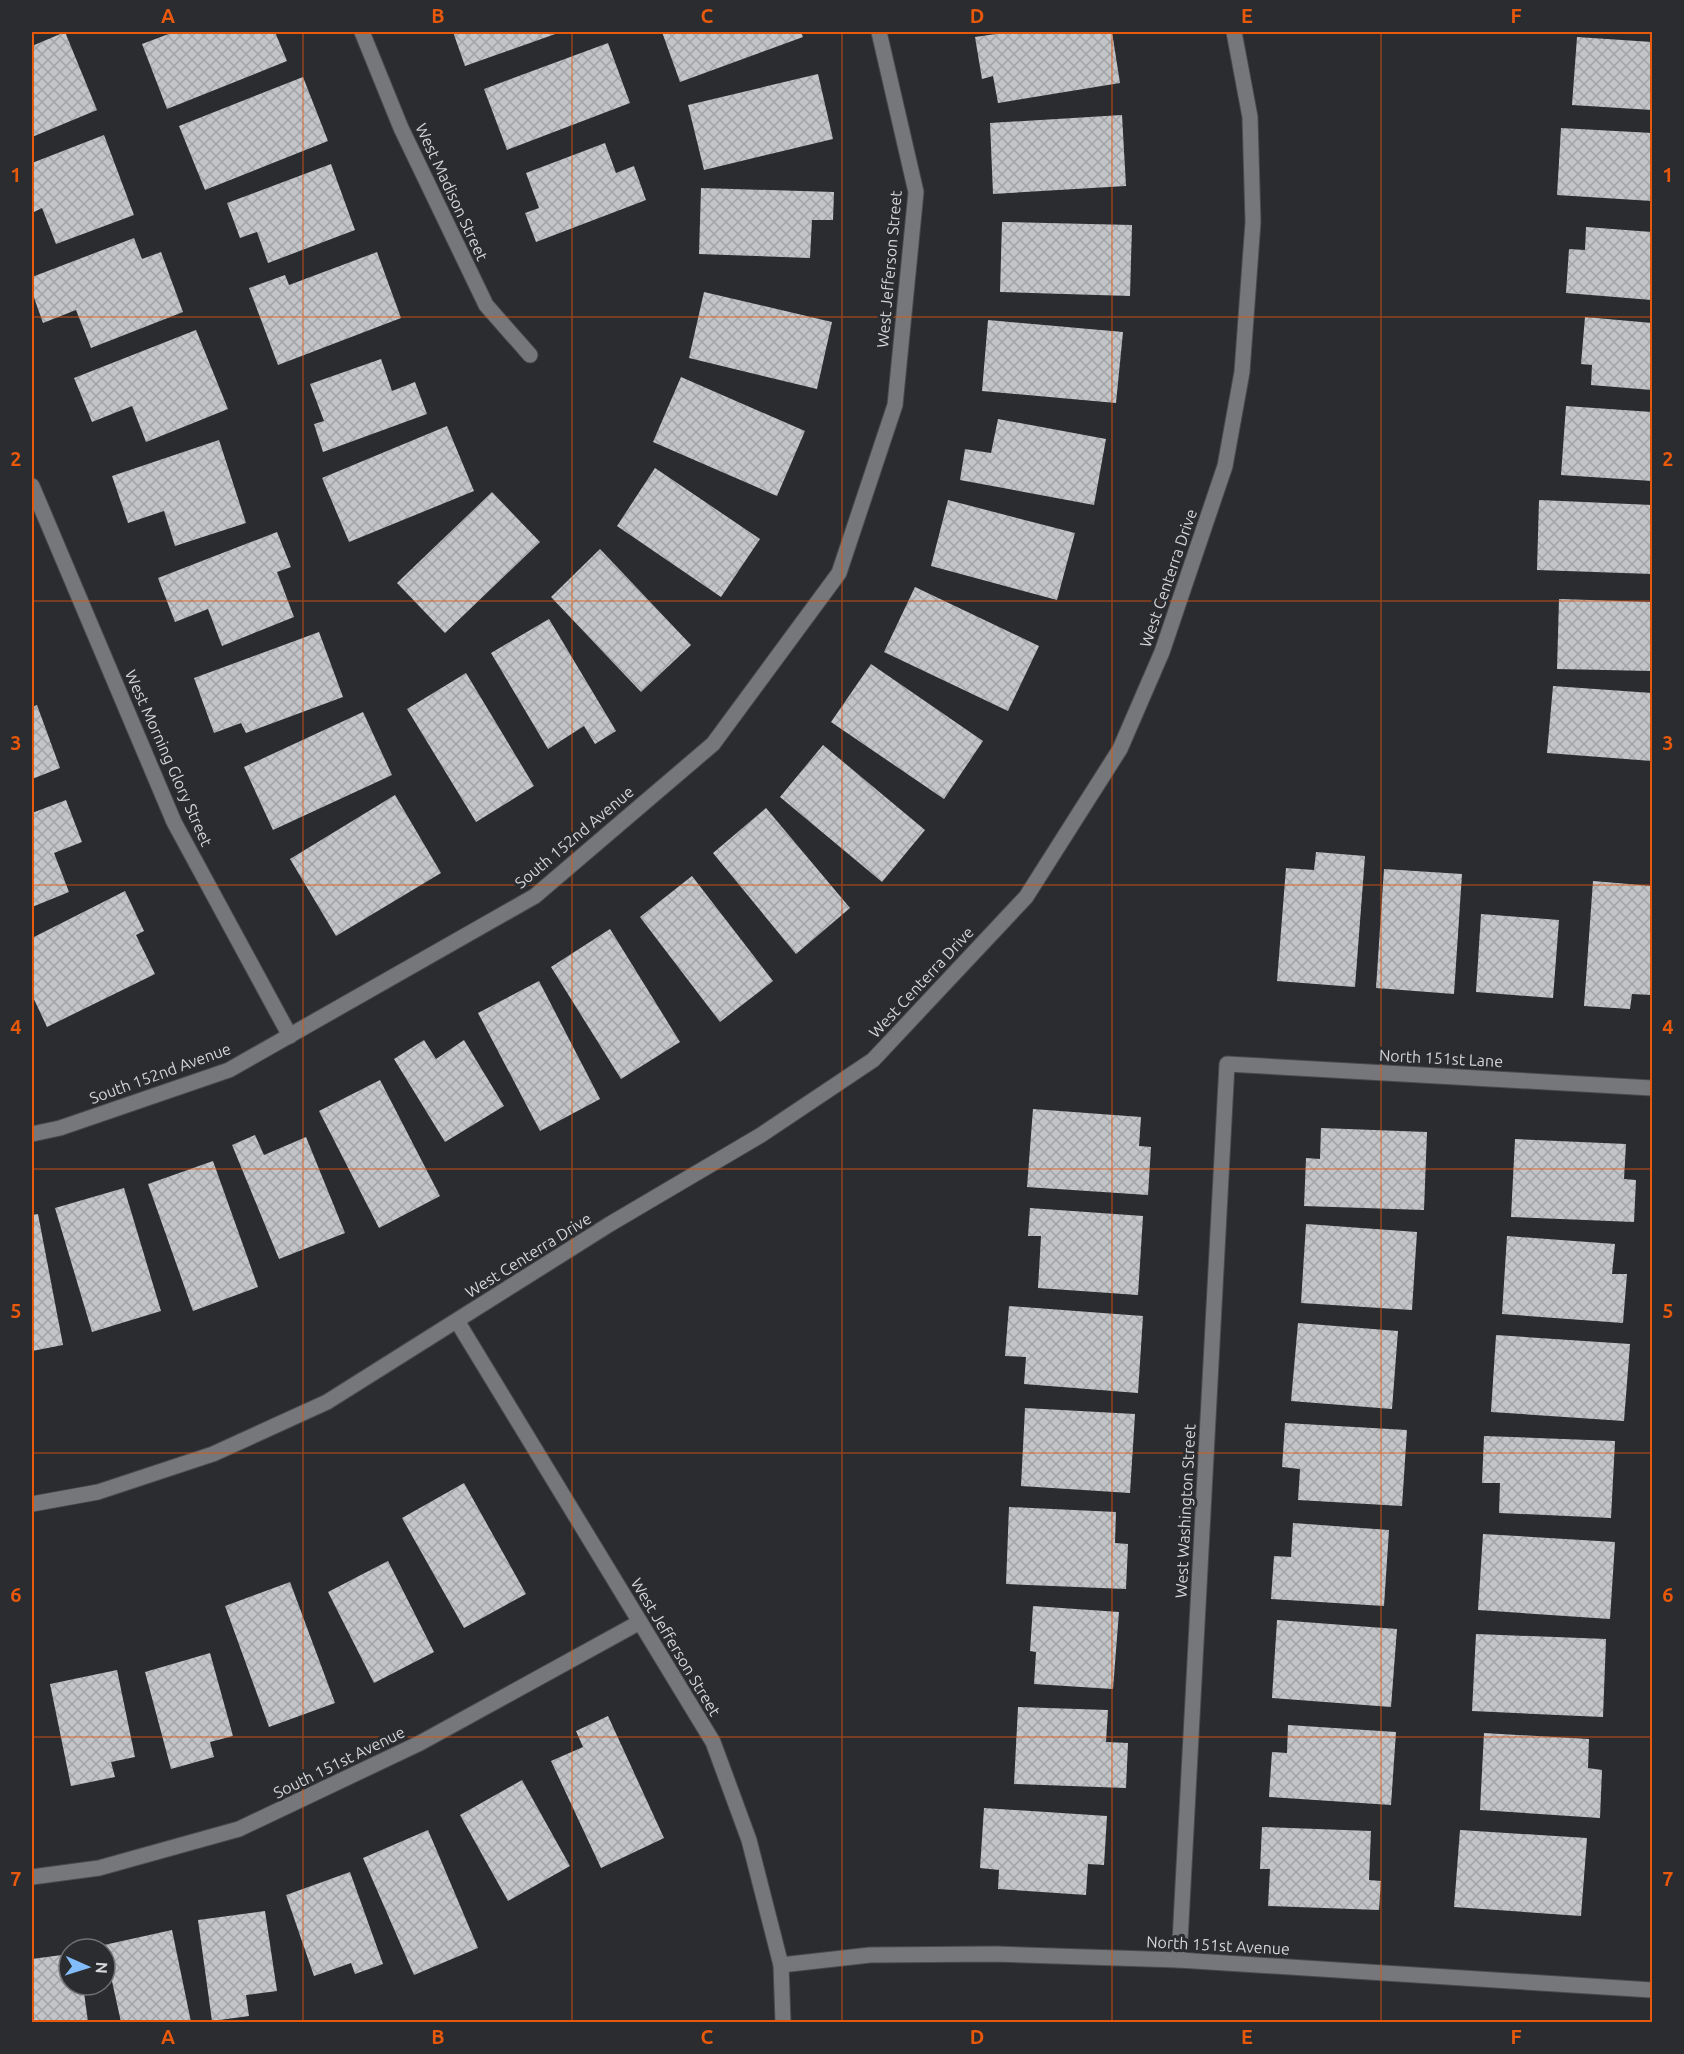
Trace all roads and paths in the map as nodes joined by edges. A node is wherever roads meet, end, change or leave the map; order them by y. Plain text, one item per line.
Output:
1 (362, 32) edge
2 (879, 32) edge
3 (1234, 32) edge
4 (530, 355) dead end
5 (895, 405) joint
6 (32, 486) edge
7 (290, 1036) junction
8 (1227, 1064) joint
9 (1653, 1088) edge
10 (32, 1134) edge
11 (457, 1321) junction
12 (32, 1504) edge
13 (640, 1622) junction
14 (32, 1877) edge
15 (1179, 1960) junction
16 (781, 1965) junction
17 (1653, 1990) edge
18 (783, 2022) edge

1 - 4 street, West Madison Street
2 - 5 street, West Jefferson Street
3 - 11 street, West Centerra Drive
5 - 7 street, South 152nd Avenue
6 - 7 street, West Morning Glory Street
7 - 10 street, South 152nd Avenue
8 - 9 street, North 151st Lane
8 - 15 street, West Washington Street
11 - 12 street, West Centerra Drive
11 - 13 street, West Jefferson Street
13 - 14 street, South 151st Avenue
13 - 16 street, West Jefferson Street
15 - 16 street, North 151st Avenue
15 - 17 street, North 151st Avenue
16 - 18 street, West Jefferson Street

